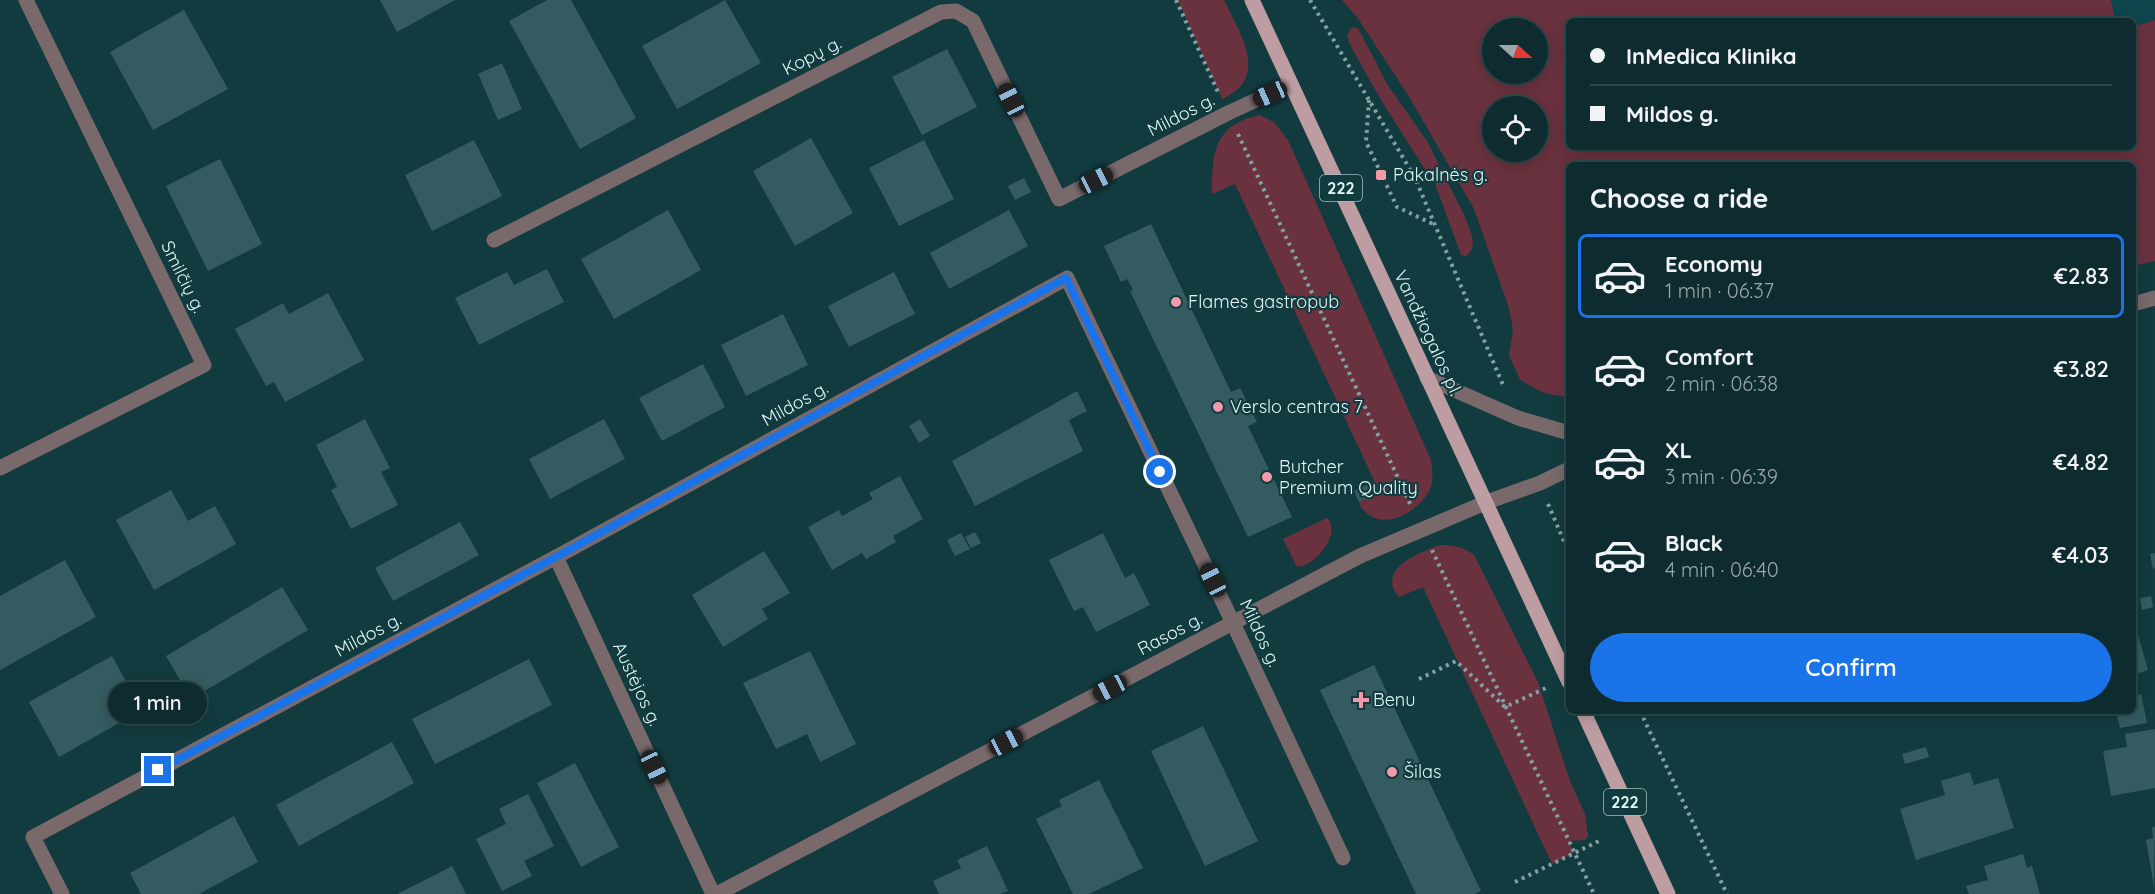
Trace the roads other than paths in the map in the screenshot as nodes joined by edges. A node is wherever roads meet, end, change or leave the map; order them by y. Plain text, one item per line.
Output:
1 (26, 0) edge
2 (1252, 0) edge
3 (1291, 84) junction
4 (1059, 199) joint
5 (494, 240) dead end
6 (2155, 298) edge
7 (2136, 303) edge
8 (1427, 378) junction
9 (1566, 432) edge
10 (0, 468) edge
11 (1566, 470) edge
12 (1487, 502) junction
13 (556, 557) junction
14 (1233, 623) junction
15 (1566, 676) edge
16 (1584, 714) edge
17 (1343, 858) dead end
18 (62, 894) edge
19 (715, 894) edge
20 (1668, 894) edge

1 - 10 street, Smilčių g.
2 - 3 main road, Vandžiogalos pl. / 222
3 - 4 street, Mildos g.
3 - 8 main road, Vandžiogalos pl. / 222
4 - 5 street, Kopų g.
6 - 7 street
8 - 9 street
8 - 12 main road, Vandžiogalos pl. / 222
11 - 12 street
12 - 14 street, Rasos g.
12 - 15 main road, Vandžiogalos pl. / 222
13 - 14 street, Mildos g.
13 - 18 street, Mildos g.
13 - 19 street, Austėjos g.
14 - 17 street, Mildos g.
14 - 19 street, Rasos g.
16 - 20 main road, 222

